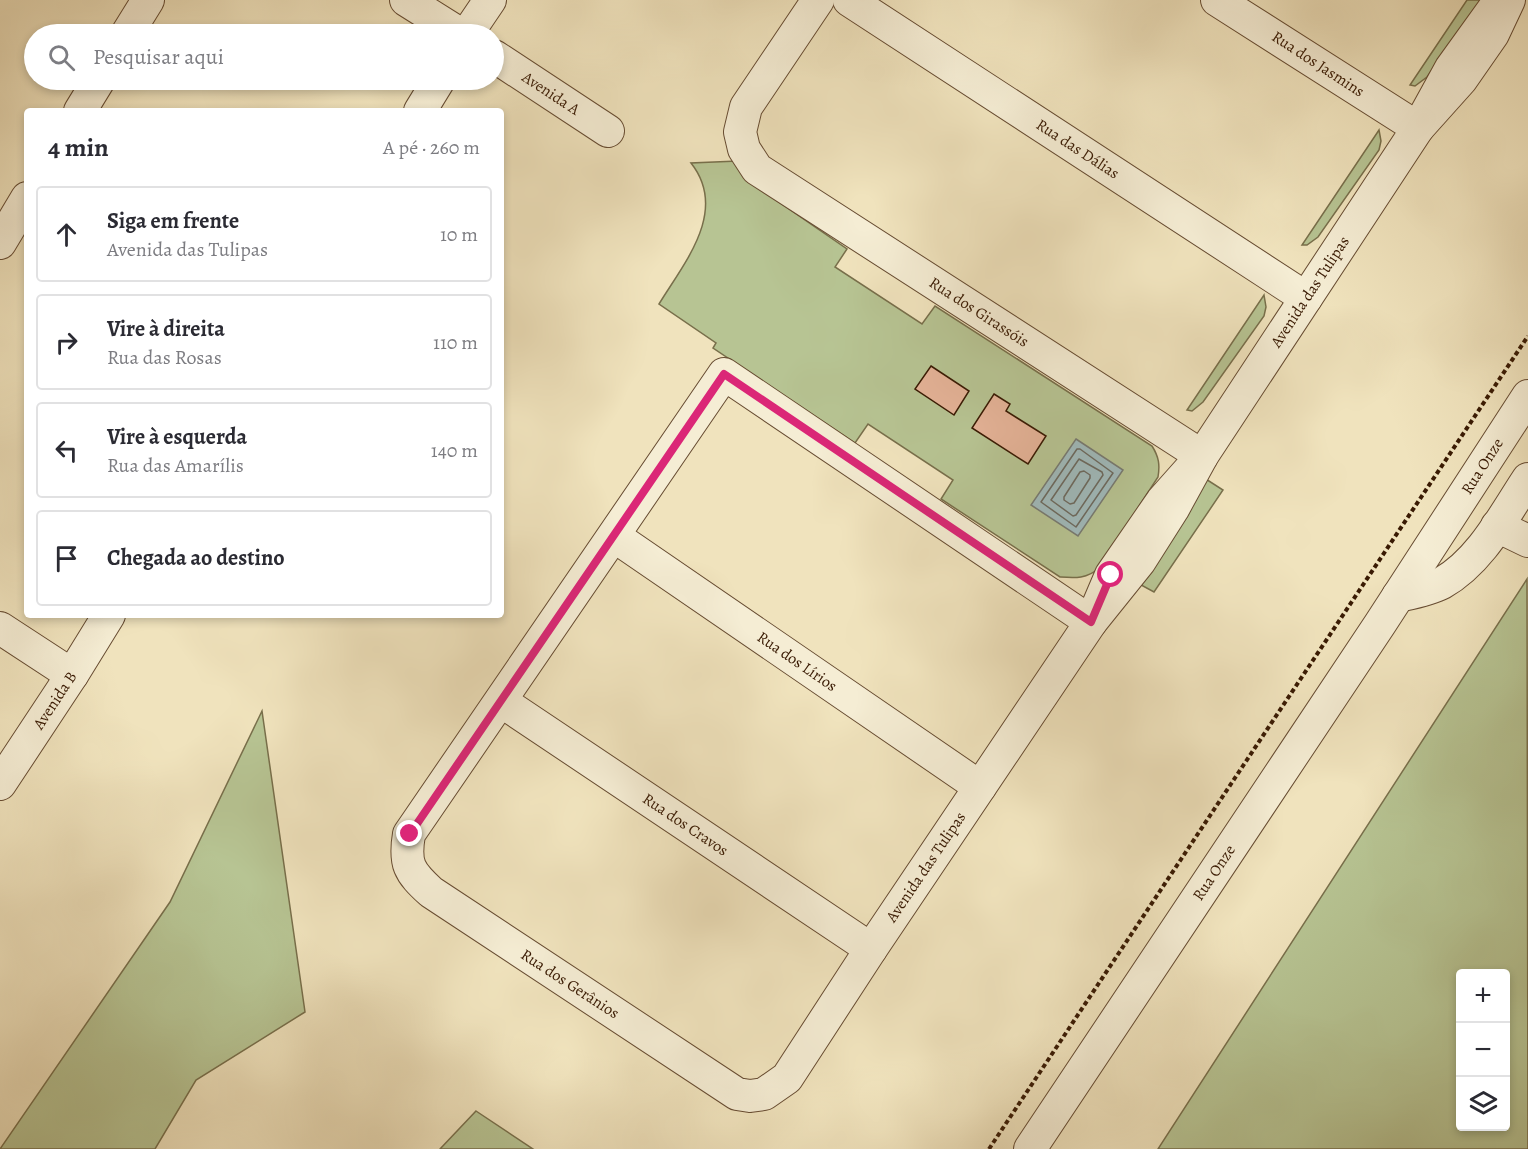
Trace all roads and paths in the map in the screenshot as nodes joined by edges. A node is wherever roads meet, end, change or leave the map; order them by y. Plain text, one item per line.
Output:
1 (148, 0) edge
2 (406, 0) edge
3 (490, 0) edge
4 (818, 0) edge
5 (849, 0) edge
6 (1217, 0) edge
7 (1500, 0) edge
8 (1509, 0) edge
9 (133, 24) edge
10 (444, 24) edge
11 (474, 24) edge
12 (504, 62) edge
13 (93, 90) edge
14 (433, 90) edge
15 (82, 108) edge
16 (422, 108) edge
17 (1418, 128) junction
18 (608, 130) dead end
19 (24, 203) edge
20 (0, 243) edge
21 (1306, 298) junction
22 (1528, 336) edge
23 (1528, 396) edge
24 (1202, 456) junction
25 (1528, 479) edge
26 (1497, 526) junction
27 (614, 536) junction
28 (1528, 541) edge
29 (1398, 596) junction
30 (107, 618) edge
31 (1091, 622) junction
32 (0, 628) edge
33 (72, 675) junction
34 (501, 701) junction
35 (0, 784) edge
36 (980, 787) junction
37 (871, 949) junction
38 (750, 1096) joint
39 (989, 1149) edge
40 (1030, 1149) edge

1 - 9 street
2 - 10 street
3 - 11 street
4 - 24 street, Rua dos Girassóis
5 - 21 street, Rua das Dálias
6 - 17 street, Rua dos Jasmins
7 - 17 street, Avenida das Tulipas
8 - 17 street, Avenida das Tulipas
12 - 18 street, Avenida A
13 - 15 street
14 - 16 street
17 - 21 street, Avenida das Tulipas
19 - 20 street
21 - 24 street, Avenida das Tulipas
22 - 39 path
23 - 29 street, Rua Onze
24 - 31 street, Avenida das Tulipas
25 - 26 street
26 - 28 street
26 - 29 street
27 - 31 street
27 - 34 street
27 - 36 street, Rua dos Lírios
29 - 40 street, Rua Onze
30 - 33 street, Avenida B
31 - 36 street, Avenida das Tulipas
32 - 33 street
33 - 35 street, Avenida B
34 - 37 street, Rua dos Cravos
34 - 38 street, Rua dos Gerânios
36 - 37 street, Avenida das Tulipas
37 - 38 street, Avenida das Tulipas

